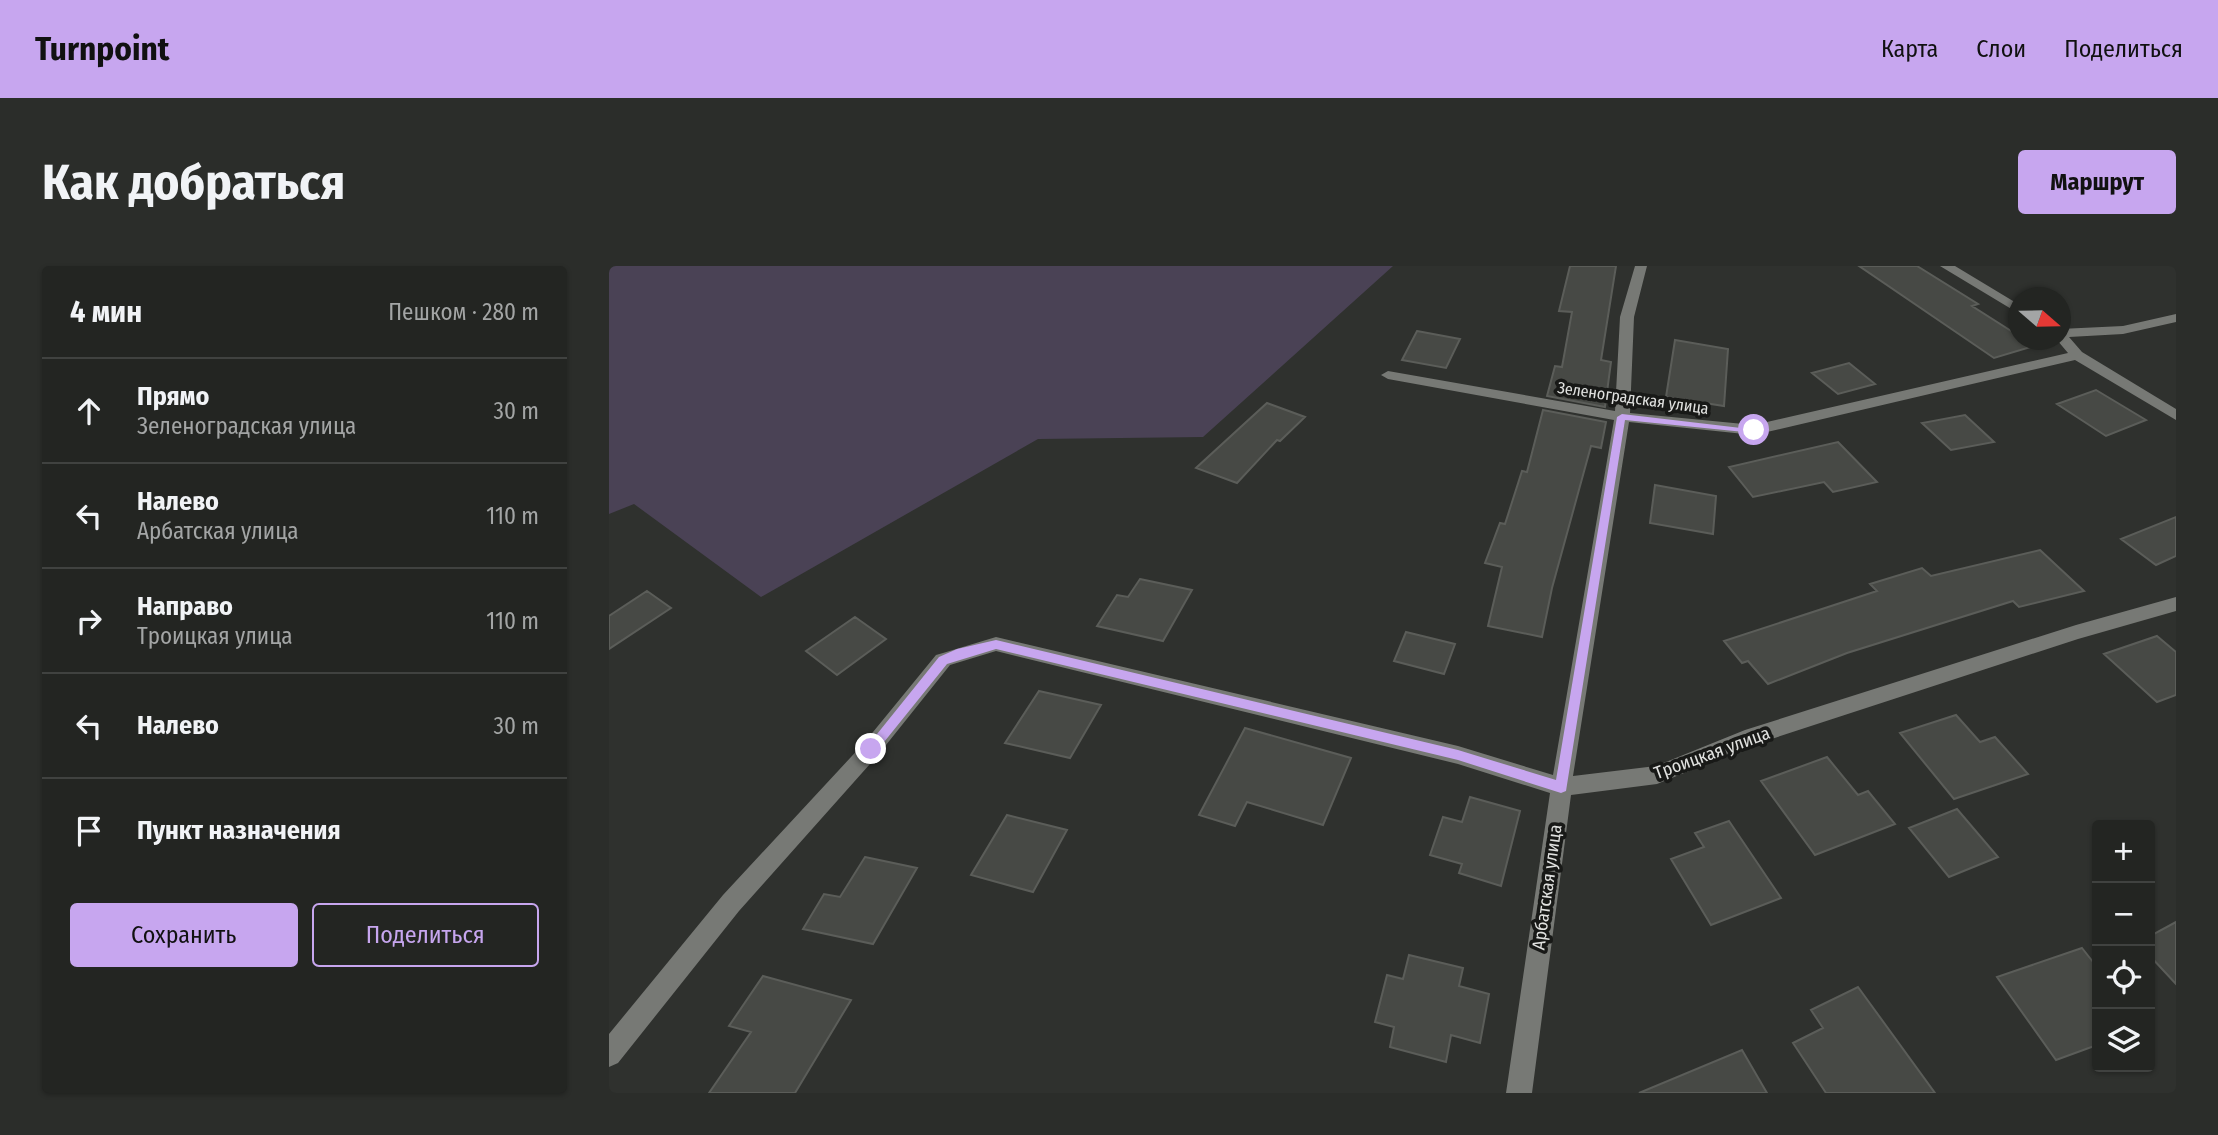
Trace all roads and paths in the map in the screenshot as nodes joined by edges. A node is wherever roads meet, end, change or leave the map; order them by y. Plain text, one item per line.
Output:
1 (1641, 266) edge
2 (1946, 266) edge
3 (2008, 303) edge
4 (2176, 318) edge
5 (2071, 333) edge
6 (2071, 348) edge
7 (2077, 355) junction
8 (1388, 375) dead end
9 (2176, 415) edge
10 (1622, 417) junction
11 (2176, 604) edge
12 (1561, 788) junction
13 (609, 1054) edge
14 (1519, 1093) edge

1 - 10 street, Арбатская улица
2 - 3 street
4 - 5 street
6 - 7 street
7 - 9 street
7 - 10 street, Зеленоградская улица
8 - 10 street, Зеленоградская улица
10 - 12 street, Арбатская улица
11 - 12 street, Троицкая улица
12 - 13 street, Троицкая улица
12 - 14 street, Арбатская улица

